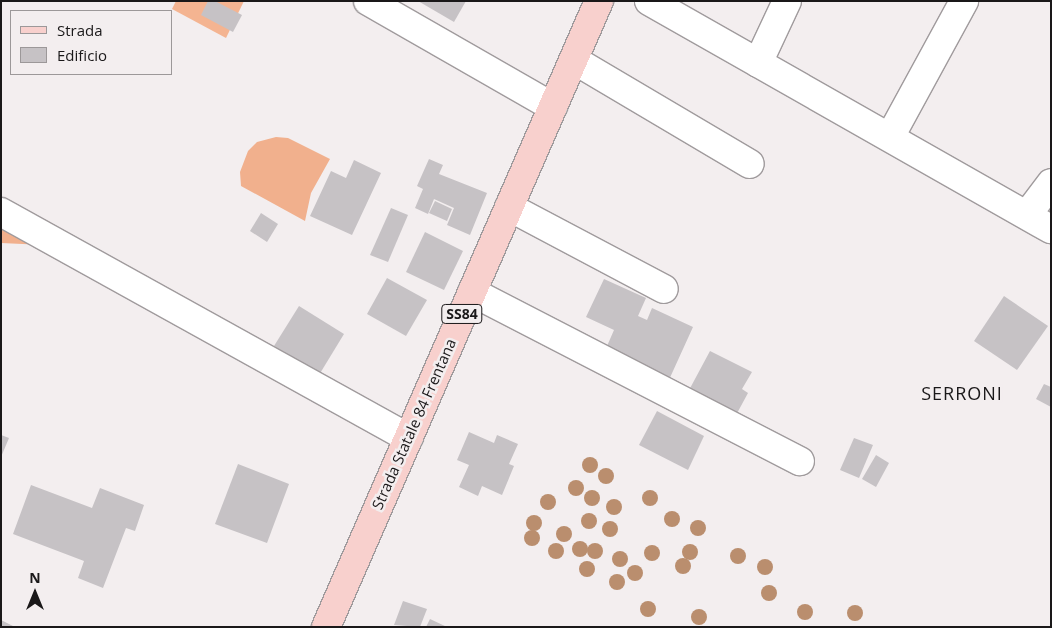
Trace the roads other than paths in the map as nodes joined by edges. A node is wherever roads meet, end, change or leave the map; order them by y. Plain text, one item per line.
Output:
1 (368, 1) edge
2 (599, 1) edge
3 (649, 1) edge
4 (787, 1) edge
5 (964, 1) edge
6 (574, 60) junction
7 (758, 63) junction
8 (553, 107) junction
9 (890, 138) junction
10 (750, 164) dead end
11 (1051, 183) edge
12 (509, 207) junction
13 (1, 212) edge
14 (1027, 215) junction
15 (1051, 230) edge
16 (664, 289) dead end
17 (472, 292) junction
18 (408, 438) junction
19 (800, 461) dead end
20 (326, 627) edge

1 - 8 street
2 - 6 main road, Strada Statale 84 Frentana / SS84
3 - 7 street
4 - 7 street
5 - 9 street
6 - 8 main road, Strada Statale 84 Frentana / SS84
6 - 10 street
7 - 9 street
8 - 12 main road, Strada Statale 84 Frentana / SS84
9 - 14 street
11 - 14 street
12 - 16 street
12 - 17 main road, Strada Statale 84 Frentana / SS84
13 - 18 street
14 - 15 street
17 - 18 main road, Strada Statale 84 Frentana / SS84
17 - 19 street
18 - 20 main road, Strada Statale 84 Frentana / SS84

